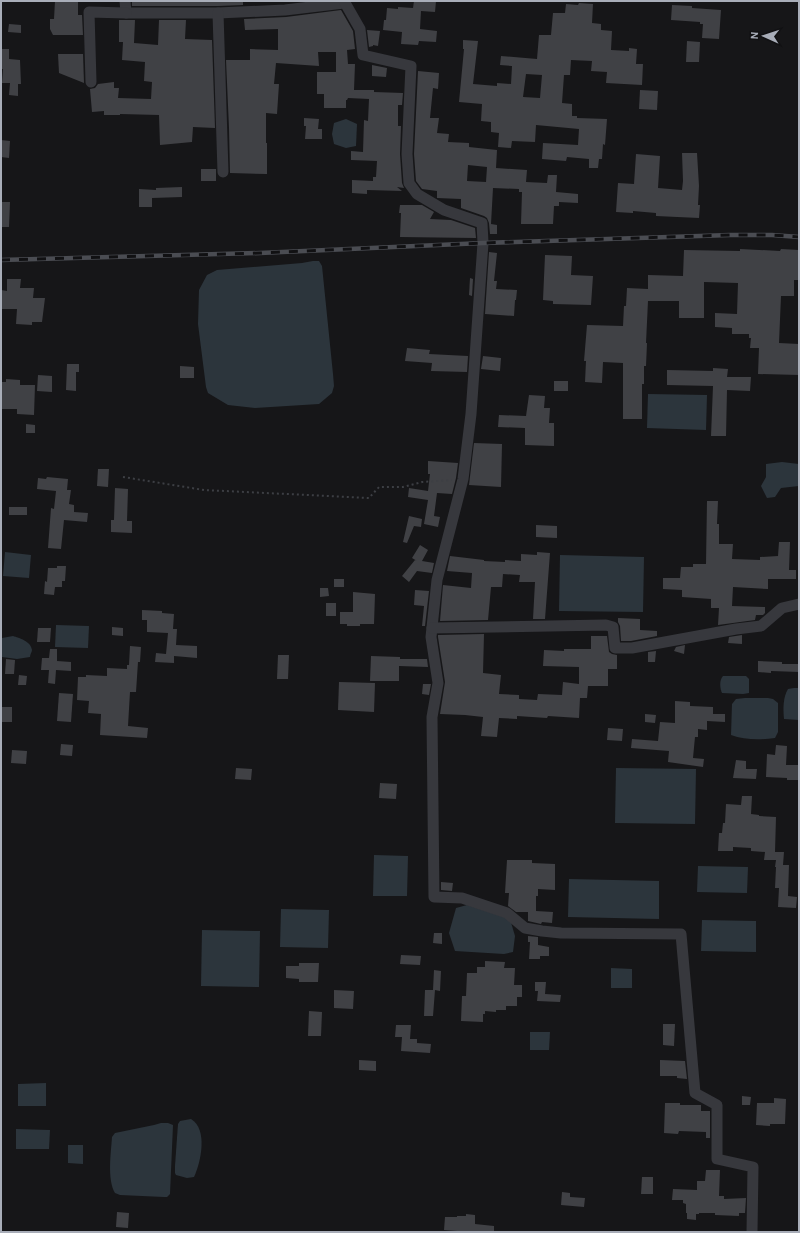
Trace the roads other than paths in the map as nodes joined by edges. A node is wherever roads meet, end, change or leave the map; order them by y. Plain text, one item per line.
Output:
1 (126, 1) edge
2 (344, 2) edge
3 (126, 13) junction
4 (218, 13) junction
5 (92, 82) dead end
6 (223, 172) dead end
7 (799, 604) edge
8 (432, 628) junction
9 (752, 1232) edge

1 - 3 street
2 - 4 street
2 - 8 street
3 - 4 street
3 - 5 street
4 - 6 street
7 - 8 street
8 - 9 street

